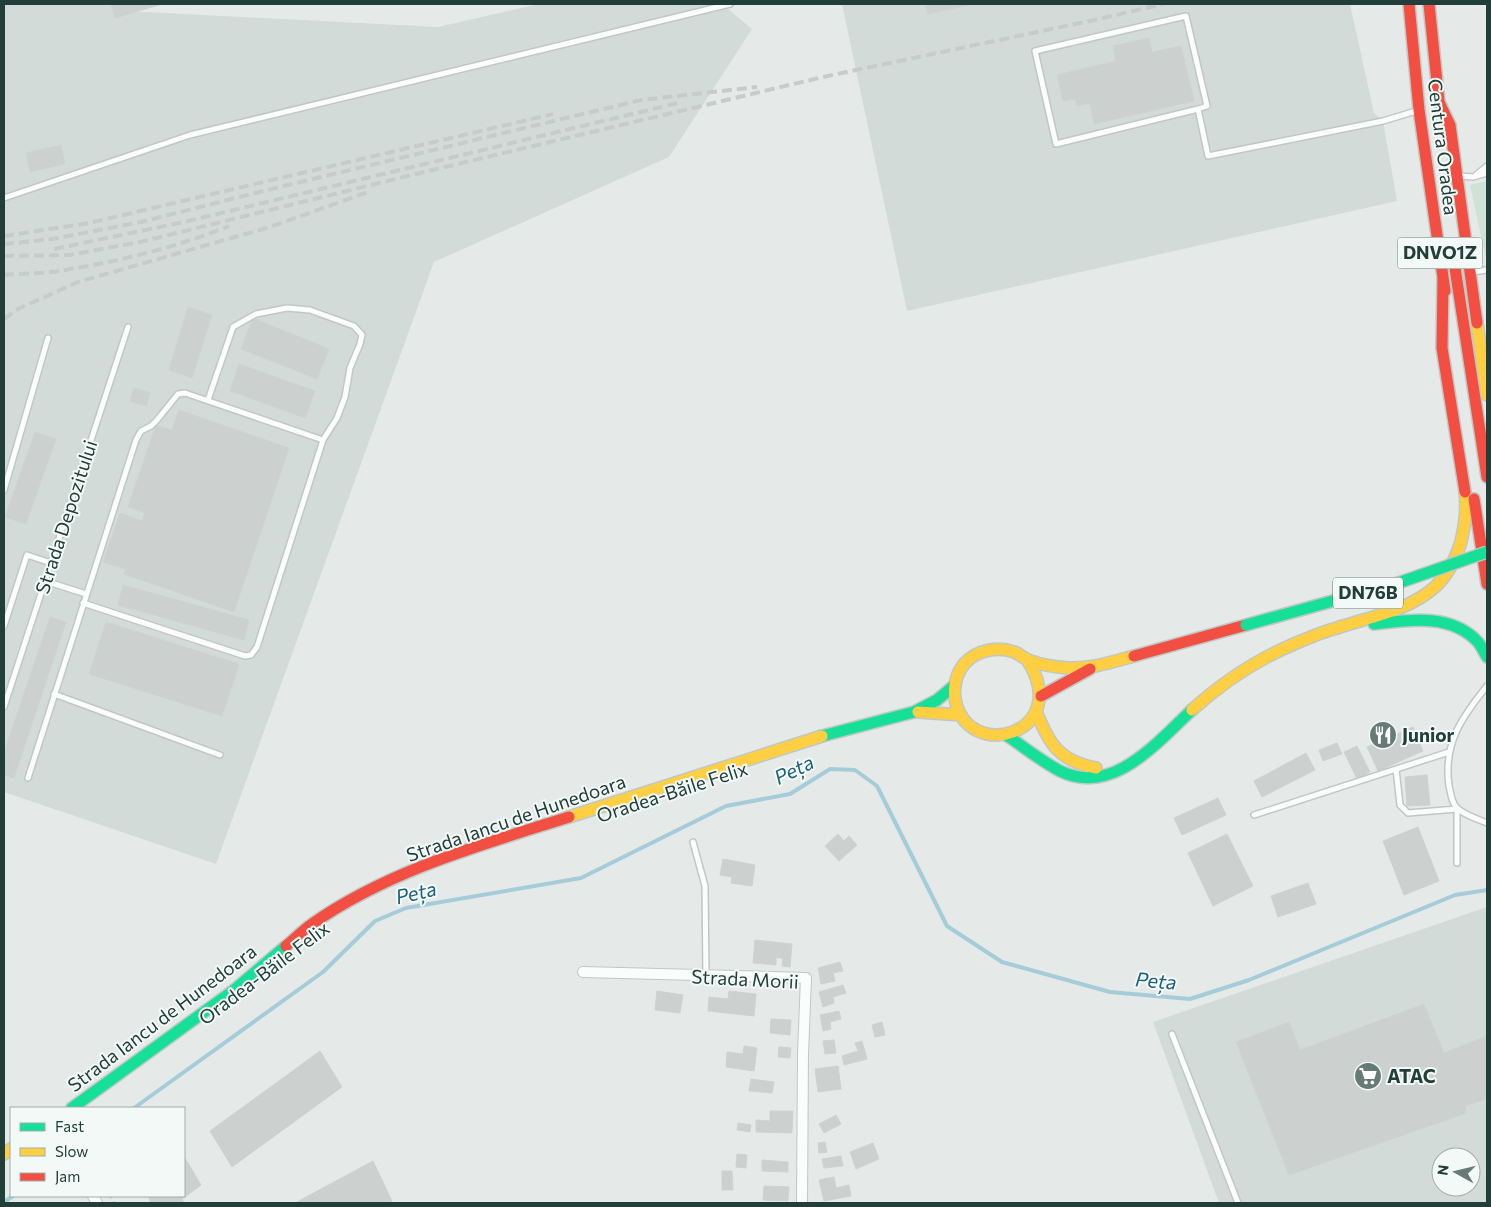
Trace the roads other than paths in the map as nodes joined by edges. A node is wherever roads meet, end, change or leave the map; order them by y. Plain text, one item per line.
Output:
1 (730, 4) edge
2 (1409, 4) edge
3 (1422, 4) edge
4 (1429, 4) edge
5 (1198, 109) junction
6 (1420, 110) junction
7 (1433, 118) dead end
8 (1487, 166) edge
9 (1487, 173) edge
10 (1457, 176) junction
11 (1473, 177) junction
12 (4, 198) edge
13 (1453, 256) dead end
14 (1487, 270) edge
15 (1470, 273) junction
16 (1443, 278) junction
17 (128, 327) dead end
18 (48, 338) dead end
19 (1454, 344) dead end
20 (1485, 364) edge
21 (1457, 369) dead end
22 (1487, 396) edge
23 (208, 400) junction
24 (323, 440) junction
25 (1487, 477) edge
26 (4, 490) edge
27 (1487, 552) edge
28 (51, 562) junction
29 (45, 581) junction
30 (1487, 584) edge
31 (86, 594) junction
32 (83, 603) junction
33 (4, 626) edge
34 (1338, 628) junction
35 (1487, 657) edge
36 (1028, 661) junction
37 (1094, 667) junction
38 (955, 685) junction
39 (1487, 686) edge
40 (54, 694) junction
41 (1041, 696) junction
42 (4, 707) edge
43 (1036, 711) junction
44 (914, 712) junction
45 (961, 715) junction
46 (1006, 735) junction
47 (1449, 752) junction
48 (220, 754) dead end
49 (1122, 768) junction
50 (1396, 769) junction
51 (28, 778) dead end
52 (1457, 809) junction
53 (1254, 815) dead end
54 (1487, 823) edge
55 (693, 842) dead end
56 (1457, 863) dead end
57 (583, 972) dead end
58 (706, 976) junction
59 (1172, 1034) dead end
60 (73, 1107) edge
61 (802, 1203) edge
62 (1238, 1203) edge

1 - 12 lane
2 - 6 main road, Centura Oradea / DNVO1Z
3 - 7 main road, Centura Oradea
4 - 10 main road
5 - 5 lane
5 - 6 lane
6 - 16 main road, Centura Oradea / DNVO1Z
8 - 11 lane
9 - 11 lane
10 - 11 lane
10 - 15 main road
13 - 25 main road, DNVO1Z
14 - 15 lane
15 - 20 main road
16 - 19 main road, Centura Oradea / DNVO1Z
16 - 34 main road
17 - 28 lane, Strada Depozitului
18 - 26 lane
20 - 22 main road
21 - 30 main road
23 - 24 lane
23 - 24 lane
23 - 31 lane
24 - 32 lane
27 - 37 main road, DN76B, bridge
28 - 29 lane, Strada Depozitului
28 - 33 lane
29 - 31 lane
29 - 42 lane, Strada Depozitului
31 - 32 lane
32 - 40 lane
34 - 35 main road
34 - 49 main road
36 - 37 main road, DN76B
36 - 38 main road
36 - 41 main road
37 - 41 main road, DN76B
38 - 44 main road, Strada Iancu de Hunedoara
38 - 45 main road
39 - 47 lane
40 - 48 lane
40 - 51 lane
41 - 43 main road
43 - 46 main road
43 - 49 main road
44 - 45 main road, Strada Iancu de Hunedoara
44 - 60 main road, Strada Iancu de Hunedoara
45 - 46 main road
46 - 49 main road
47 - 50 lane
47 - 52 lane
50 - 52 lane
50 - 53 lane
52 - 54 lane
52 - 56 lane
55 - 58 lane
57 - 58 street, Strada Morii
58 - 61 street, Strada Morii
59 - 62 lane

